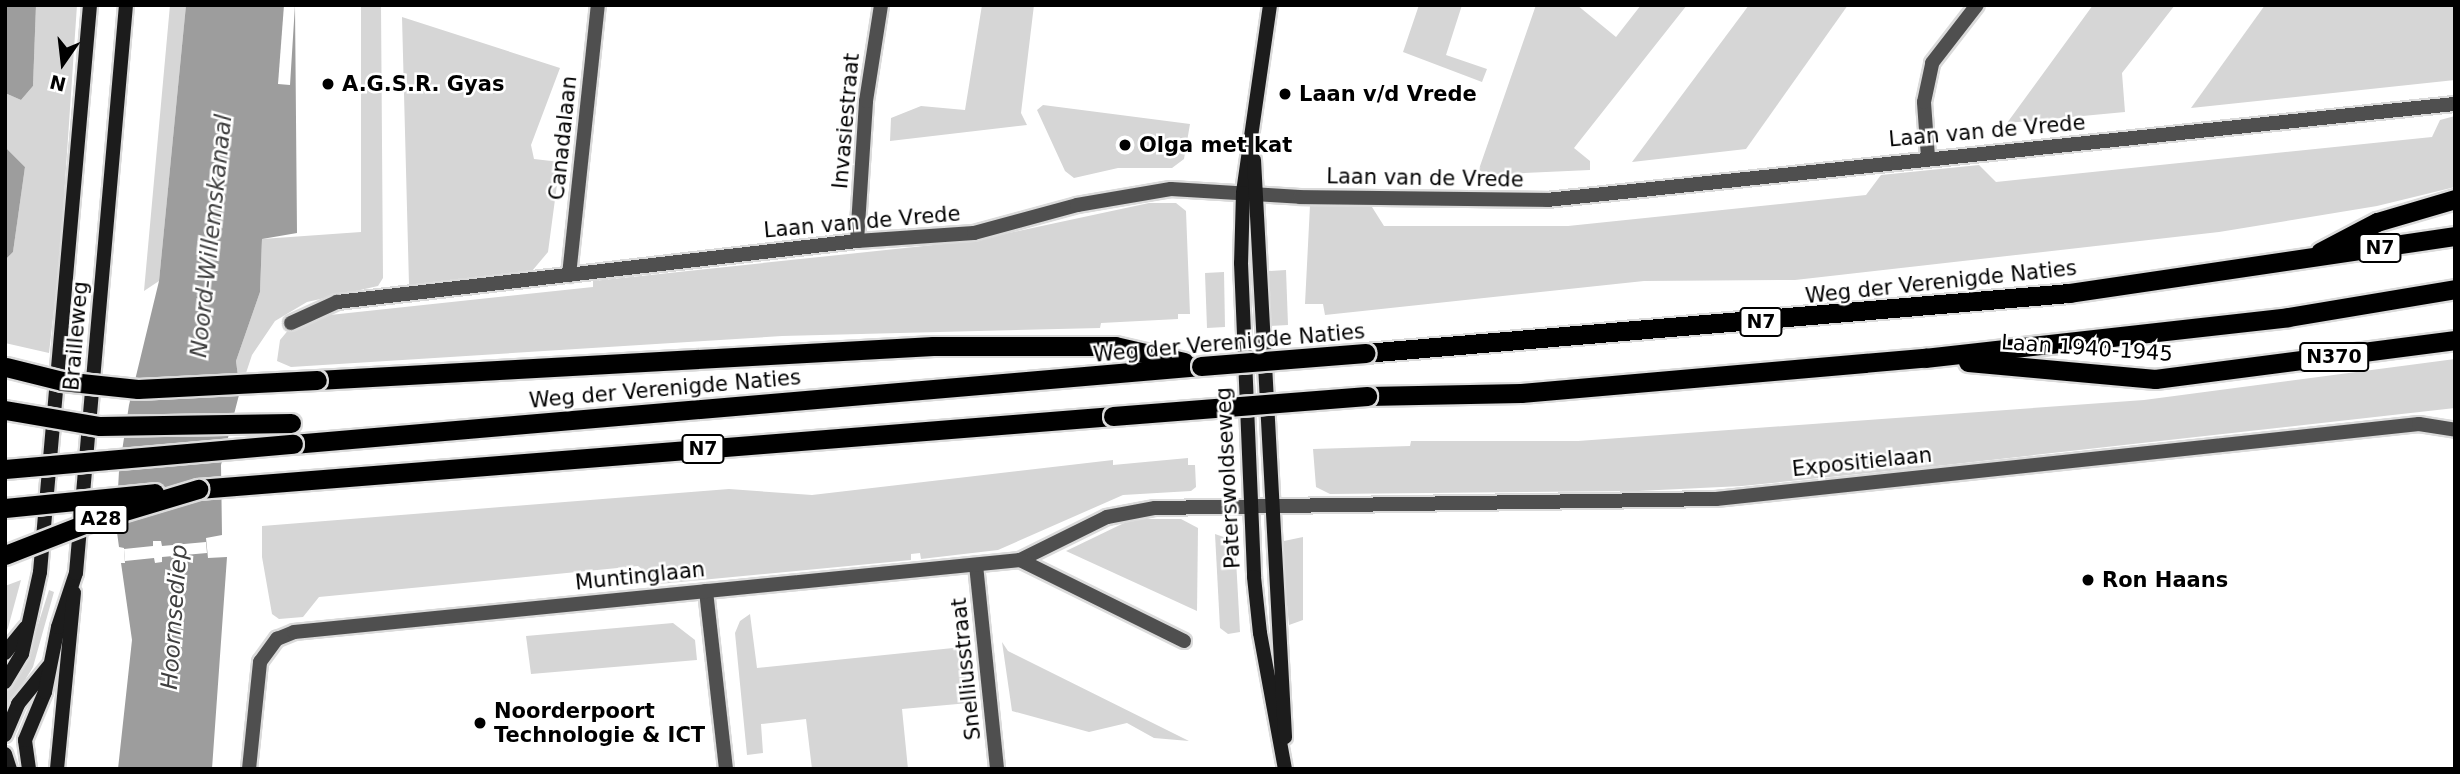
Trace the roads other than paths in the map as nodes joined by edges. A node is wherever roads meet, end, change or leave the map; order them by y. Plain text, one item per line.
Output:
1 (90, 5) edge
2 (126, 5) edge
3 (598, 5) edge
4 (881, 5) edge
5 (1270, 5) edge
6 (1977, 5) edge
7 (2455, 104) edge
8 (1928, 157) junction
9 (1250, 193) junction
10 (2455, 200) edge
11 (2455, 236) edge
12 (857, 241) junction
13 (2306, 260) junction
14 (569, 275) junction
15 (2455, 289) edge
16 (291, 323) dead end
17 (2455, 340) edge
18 (1925, 358) junction
19 (1200, 366) junction
20 (6, 367) edge
21 (5, 410) edge
22 (2455, 430) edge
23 (339, 439) junction
24 (5, 469) edge
25 (198, 489) junction
26 (1271, 505) junction
27 (1251, 506) junction
28 (5, 508) edge
29 (5, 555) edge
30 (1020, 560) junction
31 (976, 565) junction
32 (76, 573) junction
33 (706, 591) junction
34 (27, 626) junction
35 (1184, 641) dead end
36 (5, 653) edge
37 (49, 666) junction
38 (5, 682) edge
39 (5, 735) edge
40 (5, 754) edge
41 (10, 769) edge
42 (29, 769) edge
43 (57, 769) edge
44 (249, 769) edge
45 (726, 769) edge
46 (997, 769) edge
47 (1285, 769) edge

1 - 34 main road, Brailleweg
2 - 32 main road, Brailleweg
3 - 14 street, Canadalaan
4 - 12 street, Invasiestraat
5 - 9 main road, Paterswoldseweg
6 - 8 street
7 - 8 street, Laan van de Vrede
8 - 9 street, Laan van de Vrede
9 - 12 street, Laan van de Vrede
9 - 26 main road, Paterswoldseweg
9 - 27 main road, Paterswoldseweg
10 - 13 highway
11 - 13 highway, Weg der Verenigde Naties / N7
12 - 14 street, Laan van de Vrede
13 - 19 highway, Weg der Verenigde Naties / N7, bridge
14 - 16 street, Laan van de Vrede
15 - 18 highway, N7
17 - 18 highway, Laan 1940-1945 / N370
18 - 25 highway, N7, bridge
19 - 20 highway, N7, bridge
19 - 23 highway, Weg der Verenigde Naties / N7
21 - 23 highway, N7, bridge
22 - 26 street, Expositielaan
23 - 24 highway, Weg der Verenigde Naties / N7, bridge
25 - 28 highway, N7, bridge
25 - 29 highway, A28, bridge
26 - 27 street, Muntinglaan
26 - 47 main road, Paterswoldseweg
27 - 30 street, Muntinglaan
27 - 47 main road, Paterswoldseweg
30 - 31 street, Muntinglaan
30 - 35 street
31 - 33 street, Muntinglaan
31 - 46 street, Snelliusstraat
32 - 37 main road, Brailleweg
32 - 43 main road
33 - 44 street, Muntinglaan
33 - 45 street
34 - 36 main road, Brailleweg
34 - 38 main road, Brailleweg
37 - 39 main road, Brailleweg
37 - 42 main road, Brailleweg
40 - 41 main road

